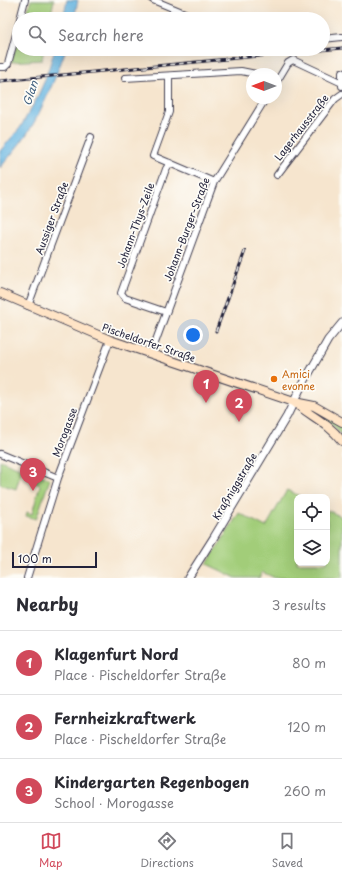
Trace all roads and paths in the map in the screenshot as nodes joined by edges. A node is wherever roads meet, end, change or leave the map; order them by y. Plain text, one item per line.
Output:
1 (25, 0) edge
2 (153, 0) edge
3 (22, 12) edge
4 (182, 12) edge
5 (340, 37) edge
6 (330, 38) edge
7 (12, 49) edge
8 (0, 67) edge
9 (246, 72) edge
10 (342, 72) edge
11 (282, 73) edge
12 (169, 76) junction
13 (126, 78) dead end
14 (342, 84) edge
15 (342, 94) edge
16 (262, 104) edge
17 (91, 137) dead end
18 (170, 163) junction
19 (277, 175) dead end
20 (214, 182) junction
21 (0, 293) edge
22 (28, 306) junction
23 (166, 312) junction
24 (342, 323) edge
25 (110, 340) junction
26 (151, 354) junction
27 (294, 402) junction
28 (342, 422) edge
29 (342, 441) edge
30 (0, 454) edge
31 (58, 478) junction
32 (27, 578) edge
33 (188, 578) edge

1 - 3 street
2 - 4 street
5 - 6 street
7 - 8 street
9 - 12 street
10 - 14 street
11 - 14 street
12 - 13 street
12 - 18 street
15 - 19 street, Lagerhausstraße
16 - 20 street, Johann-Burger-Straße
17 - 22 street, Aussiger Straße
18 - 20 street
18 - 23 street, Johann-Thys-Zeile
20 - 23 street, Johann-Burger-Straße
21 - 22 main road, Pischeldorfer Straße
22 - 25 main road, Pischeldorfer Straße
23 - 26 street, Johann-Burger-Straße
24 - 27 street, Kraßniggstraße
25 - 26 main road, Pischeldorfer Straße
25 - 31 street, Morogasse
26 - 27 main road, Pischeldorfer Straße
27 - 28 main road, Pischeldorfer Straße
27 - 29 main road, Pischeldorfer Straße
27 - 33 street, Kraßniggstraße
30 - 31 street
31 - 32 street, Morogasse

